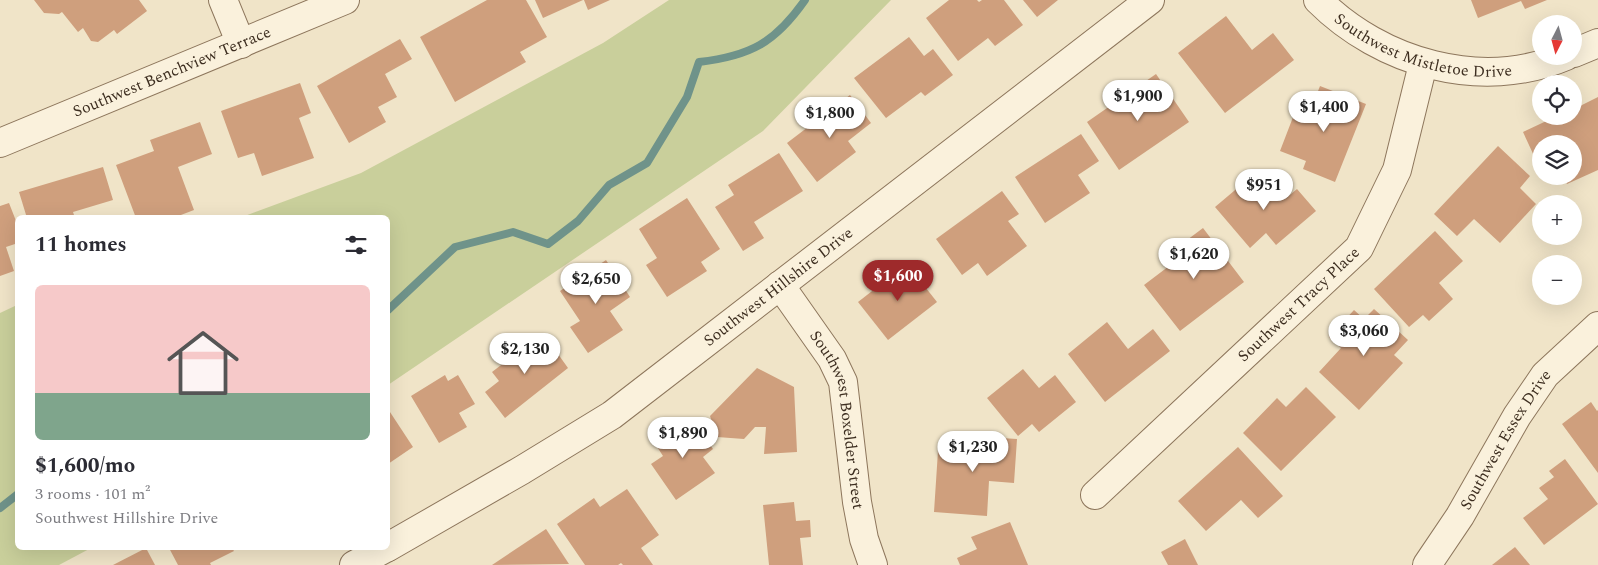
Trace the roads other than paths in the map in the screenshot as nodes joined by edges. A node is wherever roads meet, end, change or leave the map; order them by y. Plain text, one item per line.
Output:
1 (223, 0) edge
2 (345, 0) edge
3 (1150, 0) edge
4 (1318, 0) edge
5 (1598, 43) edge
6 (241, 44) junction
7 (1582, 50) edge
8 (1423, 64) junction
9 (1532, 65) edge
10 (0, 143) edge
11 (780, 285) junction
12 (1598, 326) edge
13 (1095, 495) dead end
14 (390, 545) edge
15 (382, 550) edge
16 (354, 565) edge
17 (873, 565) edge
18 (1427, 565) edge

1 - 6 street
2 - 6 street, Southwest Benchview Terrace
3 - 11 street, Southwest Hillshire Drive
4 - 8 street, Southwest Mistletoe Drive
5 - 7 street
6 - 10 street, Southwest Benchview Terrace
8 - 9 street, Southwest Mistletoe Drive
8 - 13 street, Southwest Tracy Place
11 - 14 street, Southwest Hillshire Drive
11 - 17 street, Southwest Boxelder Street
12 - 18 street, Southwest Essex Drive
15 - 16 street, Southwest Hillshire Drive

